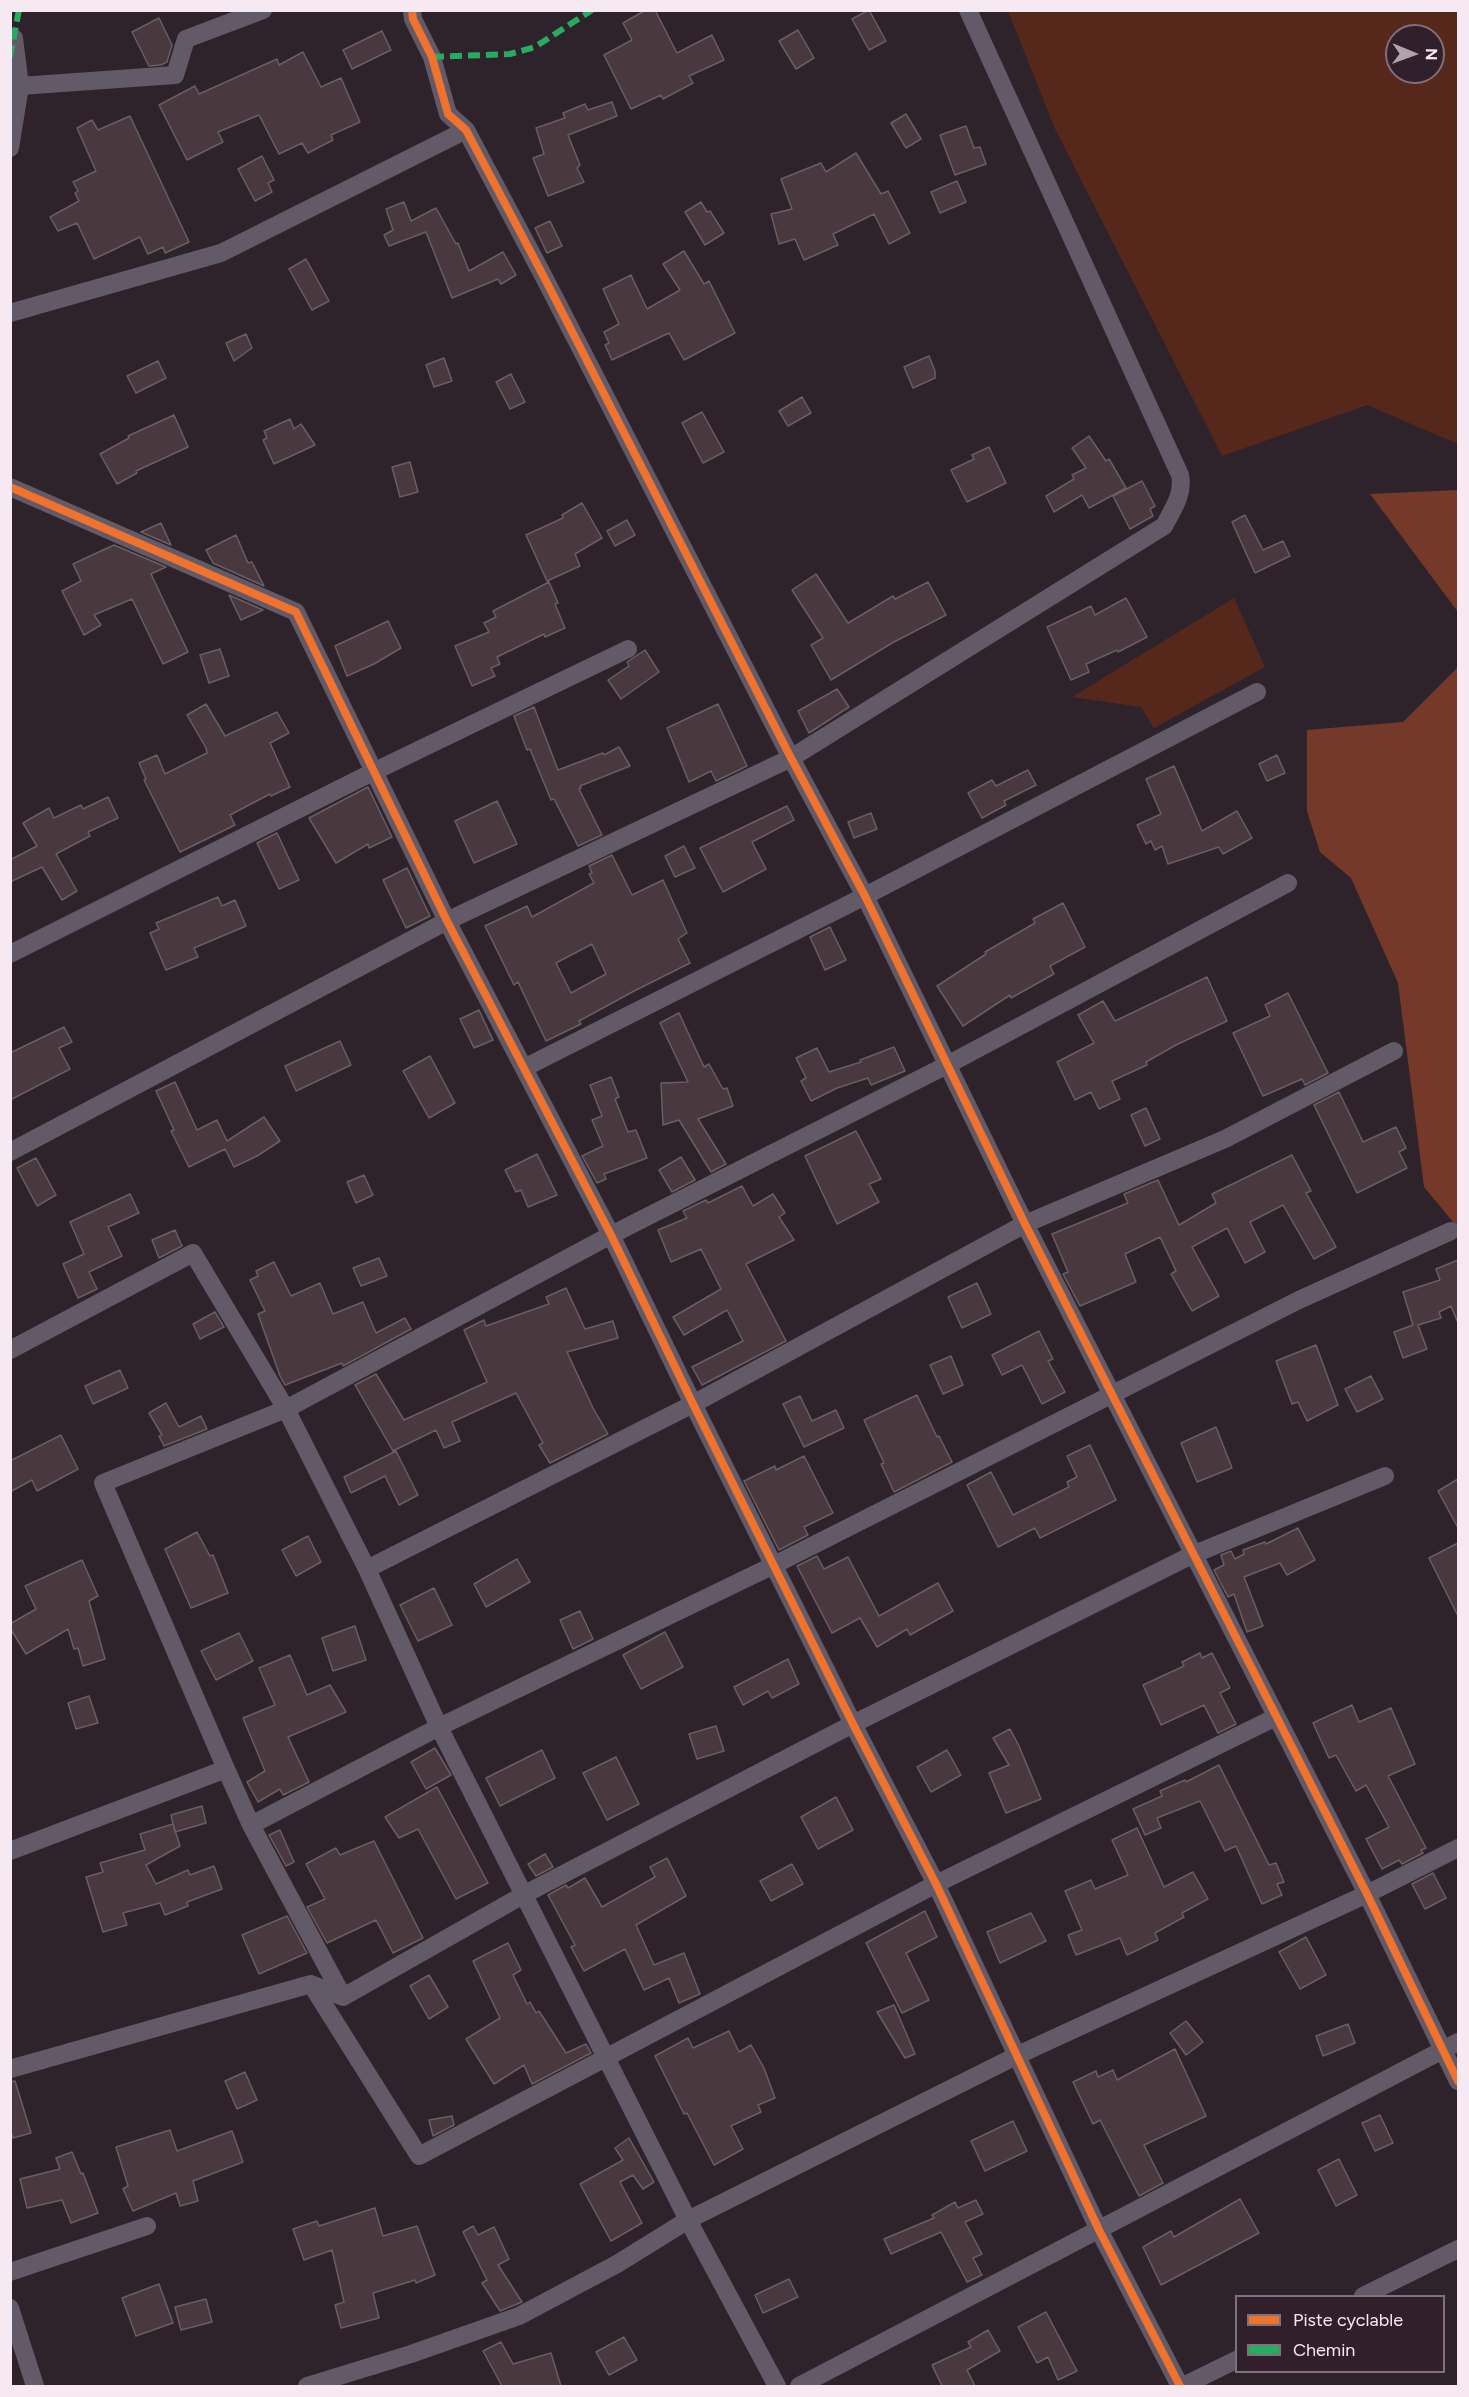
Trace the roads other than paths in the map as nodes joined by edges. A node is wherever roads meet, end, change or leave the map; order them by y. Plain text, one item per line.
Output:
1 (263, 10) edge
2 (412, 10) edge
3 (968, 10) edge
4 (14, 38) dead end
5 (20, 86) junction
6 (466, 130) junction
7 (10, 148) edge
8 (10, 313) edge
9 (10, 487) edge
10 (628, 649) dead end
11 (1257, 692) dead end
12 (791, 759) junction
13 (373, 772) junction
14 (1288, 883) dead end
15 (865, 896) junction
16 (447, 921) junction
17 (10, 954) edge
18 (1394, 1051) dead end
19 (949, 1064) junction
20 (524, 1068) junction
21 (10, 1152) edge
22 (1024, 1224) junction
23 (1451, 1231) dead end
24 (611, 1235) junction
25 (10, 1350) edge
26 (1111, 1396) junction
27 (693, 1404) junction
28 (286, 1409) junction
29 (1385, 1476) dead end
30 (1192, 1555) junction
31 (774, 1565) junction
32 (367, 1569) junction
33 (1276, 1717) junction
34 (853, 1724) junction
35 (439, 1727) junction
36 (226, 1769) junction
37 (251, 1825) junction
38 (1458, 1848) edge
39 (10, 1851) edge
40 (936, 1884) junction
41 (525, 1894) junction
42 (1367, 1894) junction
43 (311, 1984) junction
44 (343, 1997) junction
45 (1458, 2042) edge
46 (1442, 2051) junction
47 (1018, 2055) junction
48 (607, 2058) junction
49 (10, 2069) edge
50 (1458, 2081) edge
51 (688, 2220) junction
52 (147, 2226) dead end
53 (1100, 2230) junction
54 (1458, 2249) edge
55 (10, 2272) edge
56 (1365, 2295) edge
57 (10, 2308) edge
58 (1235, 2360) edge
59 (35, 2386) edge
60 (307, 2386) edge
61 (777, 2386) edge
62 (799, 2386) edge
63 (1181, 2386) edge

1 - 5 street
2 - 6 street
3 - 12 street
4 - 5 street
5 - 7 street
6 - 8 street
6 - 12 street
9 - 13 street
10 - 13 street
11 - 15 street
12 - 15 street
12 - 16 street
13 - 16 street
13 - 17 street
14 - 19 street
15 - 19 street
15 - 20 street
16 - 20 street
16 - 21 street
18 - 22 street
19 - 22 street
19 - 24 street
20 - 24 street
22 - 26 street
22 - 27 street
23 - 26 street
24 - 27 street
24 - 28 street
25 - 28 street
26 - 30 street
26 - 31 street
27 - 31 street
27 - 32 street
28 - 32 street
28 - 36 street
29 - 30 street
30 - 33 street
30 - 34 street
31 - 34 street
31 - 35 street
32 - 35 street
33 - 40 street
33 - 42 street
34 - 40 street
34 - 41 street
35 - 37 street
35 - 41 street
36 - 37 street
36 - 39 street
37 - 44 street
38 - 42 street
40 - 47 street
40 - 48 street
41 - 44 street
41 - 48 street
42 - 46 street
42 - 47 street
43 - 44 street
43 - 48 street
43 - 49 street
45 - 46 street
46 - 50 street
46 - 53 street
47 - 51 street
47 - 53 street
48 - 51 street
51 - 60 street
51 - 61 street
52 - 55 street
53 - 62 street
53 - 63 street
54 - 56 street
57 - 59 street
58 - 63 street

